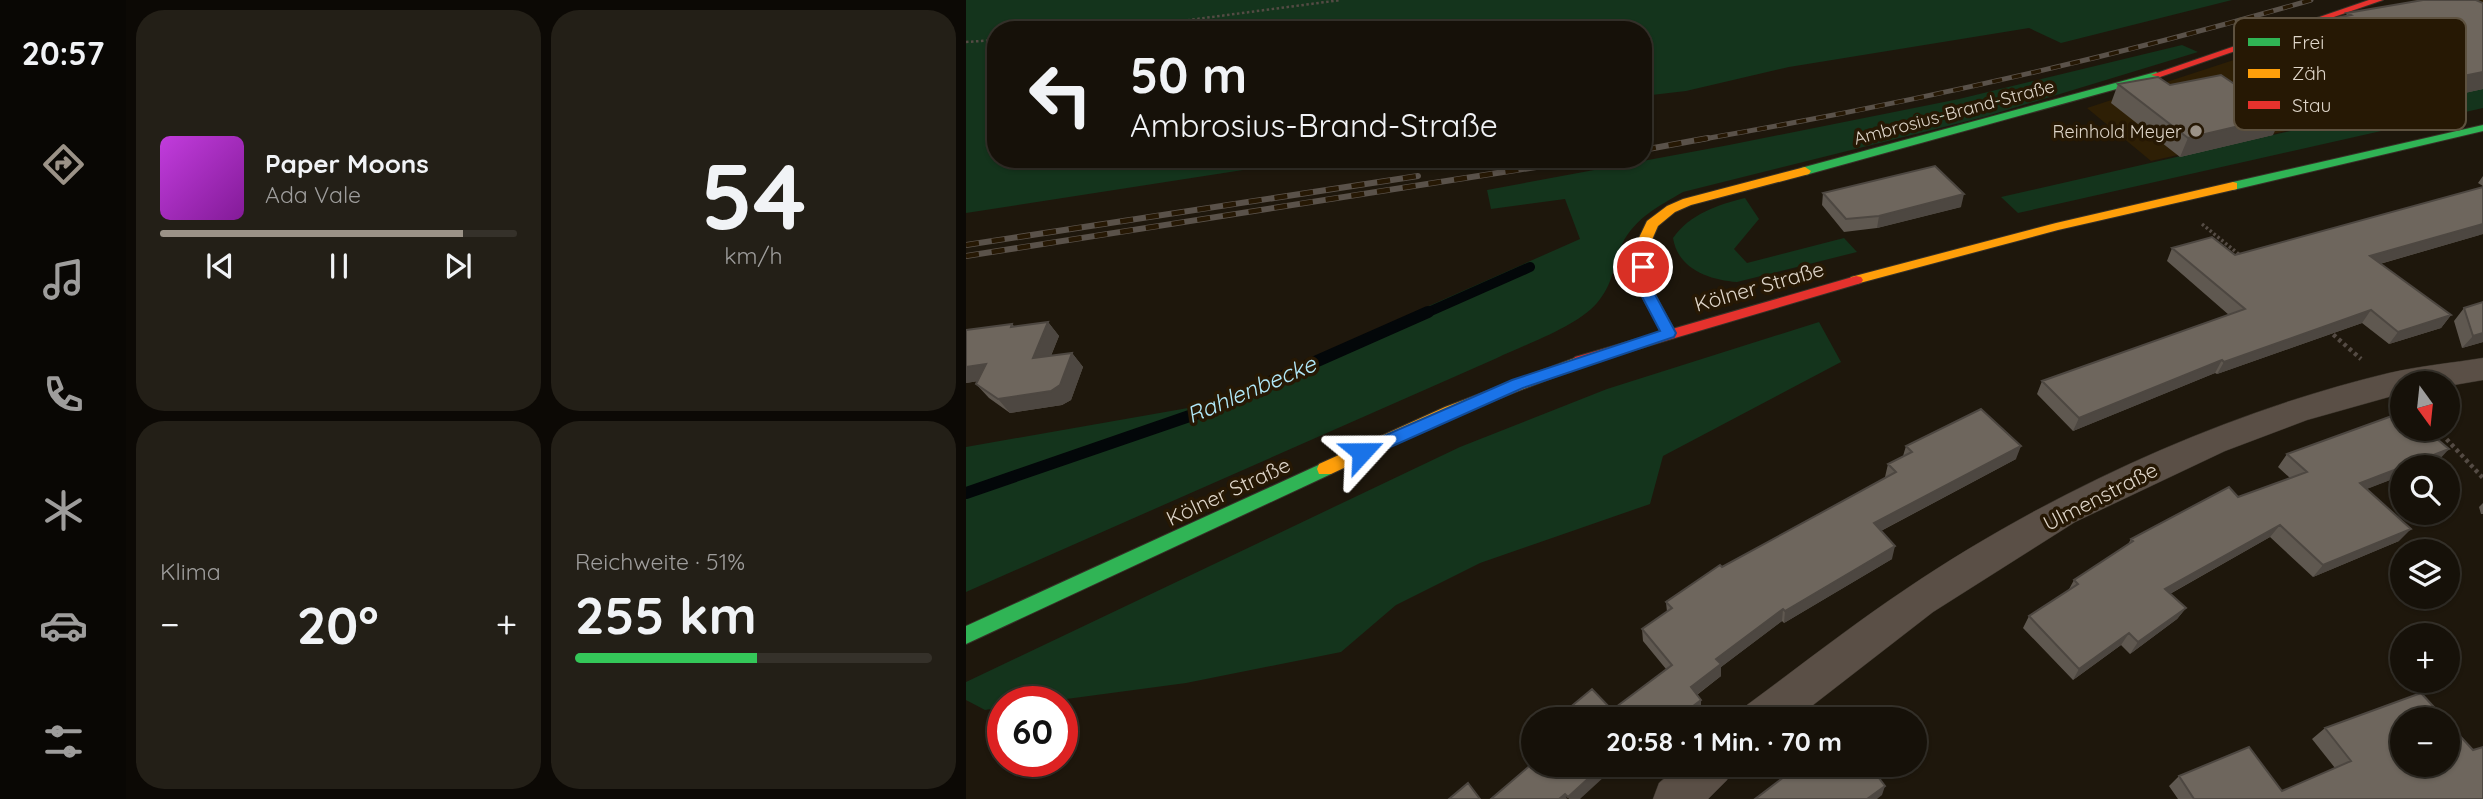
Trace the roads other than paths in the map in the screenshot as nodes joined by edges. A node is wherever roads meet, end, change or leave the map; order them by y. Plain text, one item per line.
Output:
1 (2378, 0) edge
2 (2325, 18) edge
3 (2234, 49) edge
4 (2483, 128) edge
5 (1669, 333) junction
6 (2483, 369) edge
7 (966, 635) edge
8 (1778, 707) edge
9 (1699, 777) edge
10 (1675, 799) edge

1 - 2 main road, Ambrosius-Brand-Straße
3 - 5 main road, Ambrosius-Brand-Straße
4 - 5 main road, Kölner Straße
5 - 7 main road, Kölner Straße
6 - 8 street, Ulmenstraße
9 - 10 street

